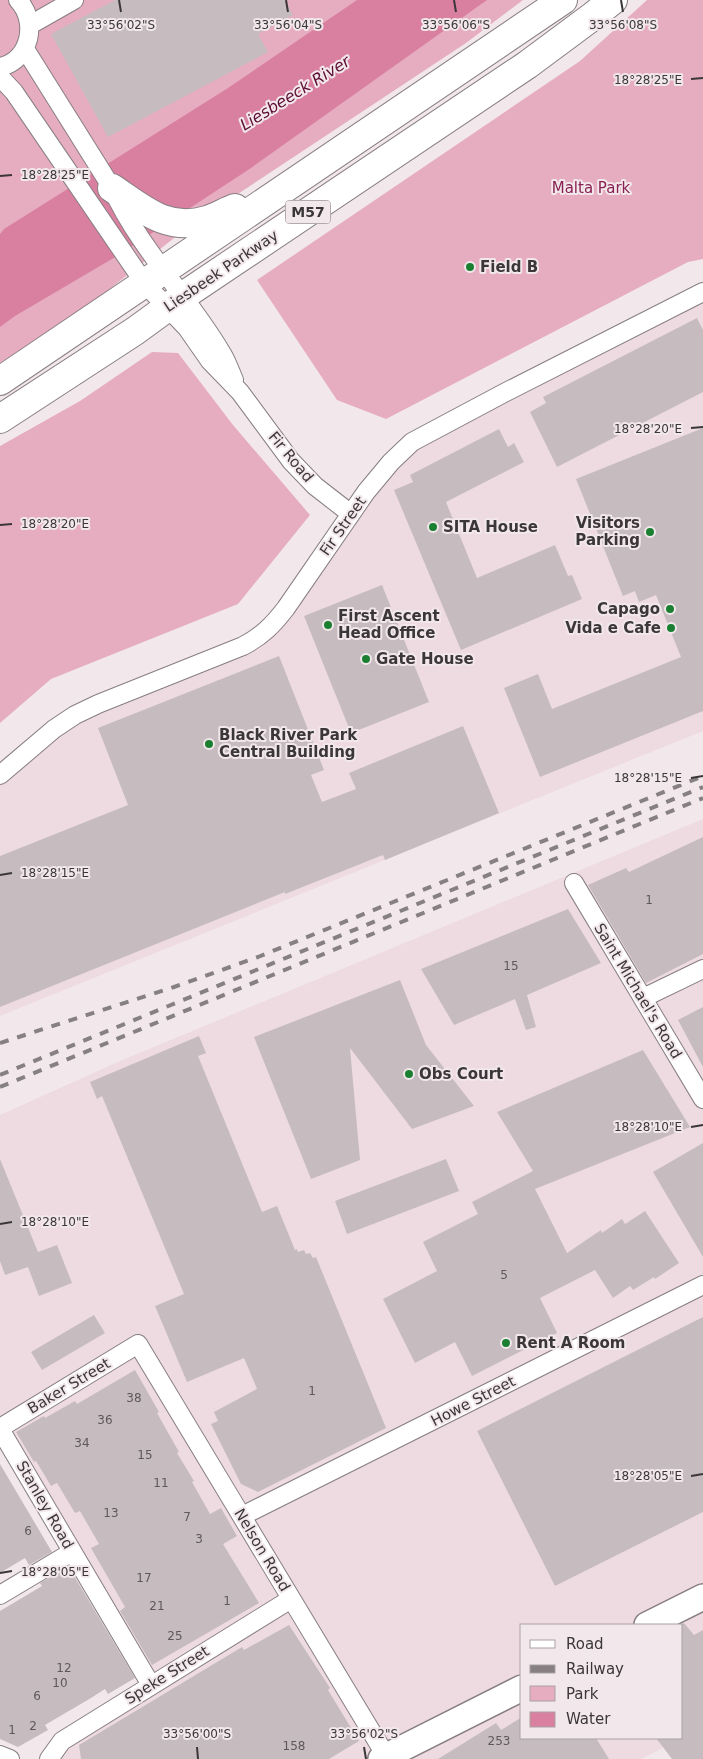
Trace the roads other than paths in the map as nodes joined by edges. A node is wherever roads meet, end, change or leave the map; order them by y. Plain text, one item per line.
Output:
1 (18, 0) edge
2 (74, 0) edge
3 (562, 0) edge
4 (613, 0) edge
5 (30, 25) junction
6 (25, 49) junction
7 (0, 66) edge
8 (0, 78) edge
9 (112, 188) junction
10 (279, 191) junction
11 (154, 277) junction
12 (703, 292) edge
13 (175, 302) junction
14 (0, 381) edge
15 (0, 419) edge
16 (352, 514) junction
17 (0, 775) edge
18 (574, 883) dead end
19 (703, 969) edge
20 (643, 998) junction
21 (703, 1099) edge
22 (703, 1285) edge
23 (138, 1344) joint
24 (0, 1428) edge
25 (242, 1516) junction
26 (72, 1552) junction
27 (0, 1595) edge
28 (703, 1597) edge
29 (291, 1599) junction
30 (649, 1624) edge
31 (151, 1685) junction
32 (520, 1689) edge
33 (0, 1755) edge
34 (384, 1757) edge
35 (10, 1759) edge
36 (49, 1759) edge

1 - 5 street
2 - 5 street
3 - 10 main road, M57
4 - 13 main road, Liesbeek Parkway / M57
5 - 6 street
6 - 7 street
6 - 9 street
8 - 11 street
9 - 10 main road
9 - 11 street
10 - 11 main road, M57
11 - 13 street, Fir Road
11 - 13 street, Fir Road
11 - 14 main road, M57
12 - 16 street, Fir Street
13 - 15 main road, Liesbeek Parkway / M57
13 - 16 street, Fir Road
16 - 17 street, Fir Street
18 - 20 street, Saint Michael's Road
19 - 20 street
20 - 21 street, Saint Michael's Road
22 - 25 street, Howe Street
23 - 24 street, Baker Street
23 - 25 street, Nelson Road
24 - 26 street, Stanley Road
25 - 29 street, Nelson Road
26 - 27 street
26 - 31 street, Stanley Road
28 - 30 street
29 - 31 street, Speke Street
29 - 34 street, Nelson Road
31 - 36 street, Speke Street
32 - 34 street
33 - 35 street

